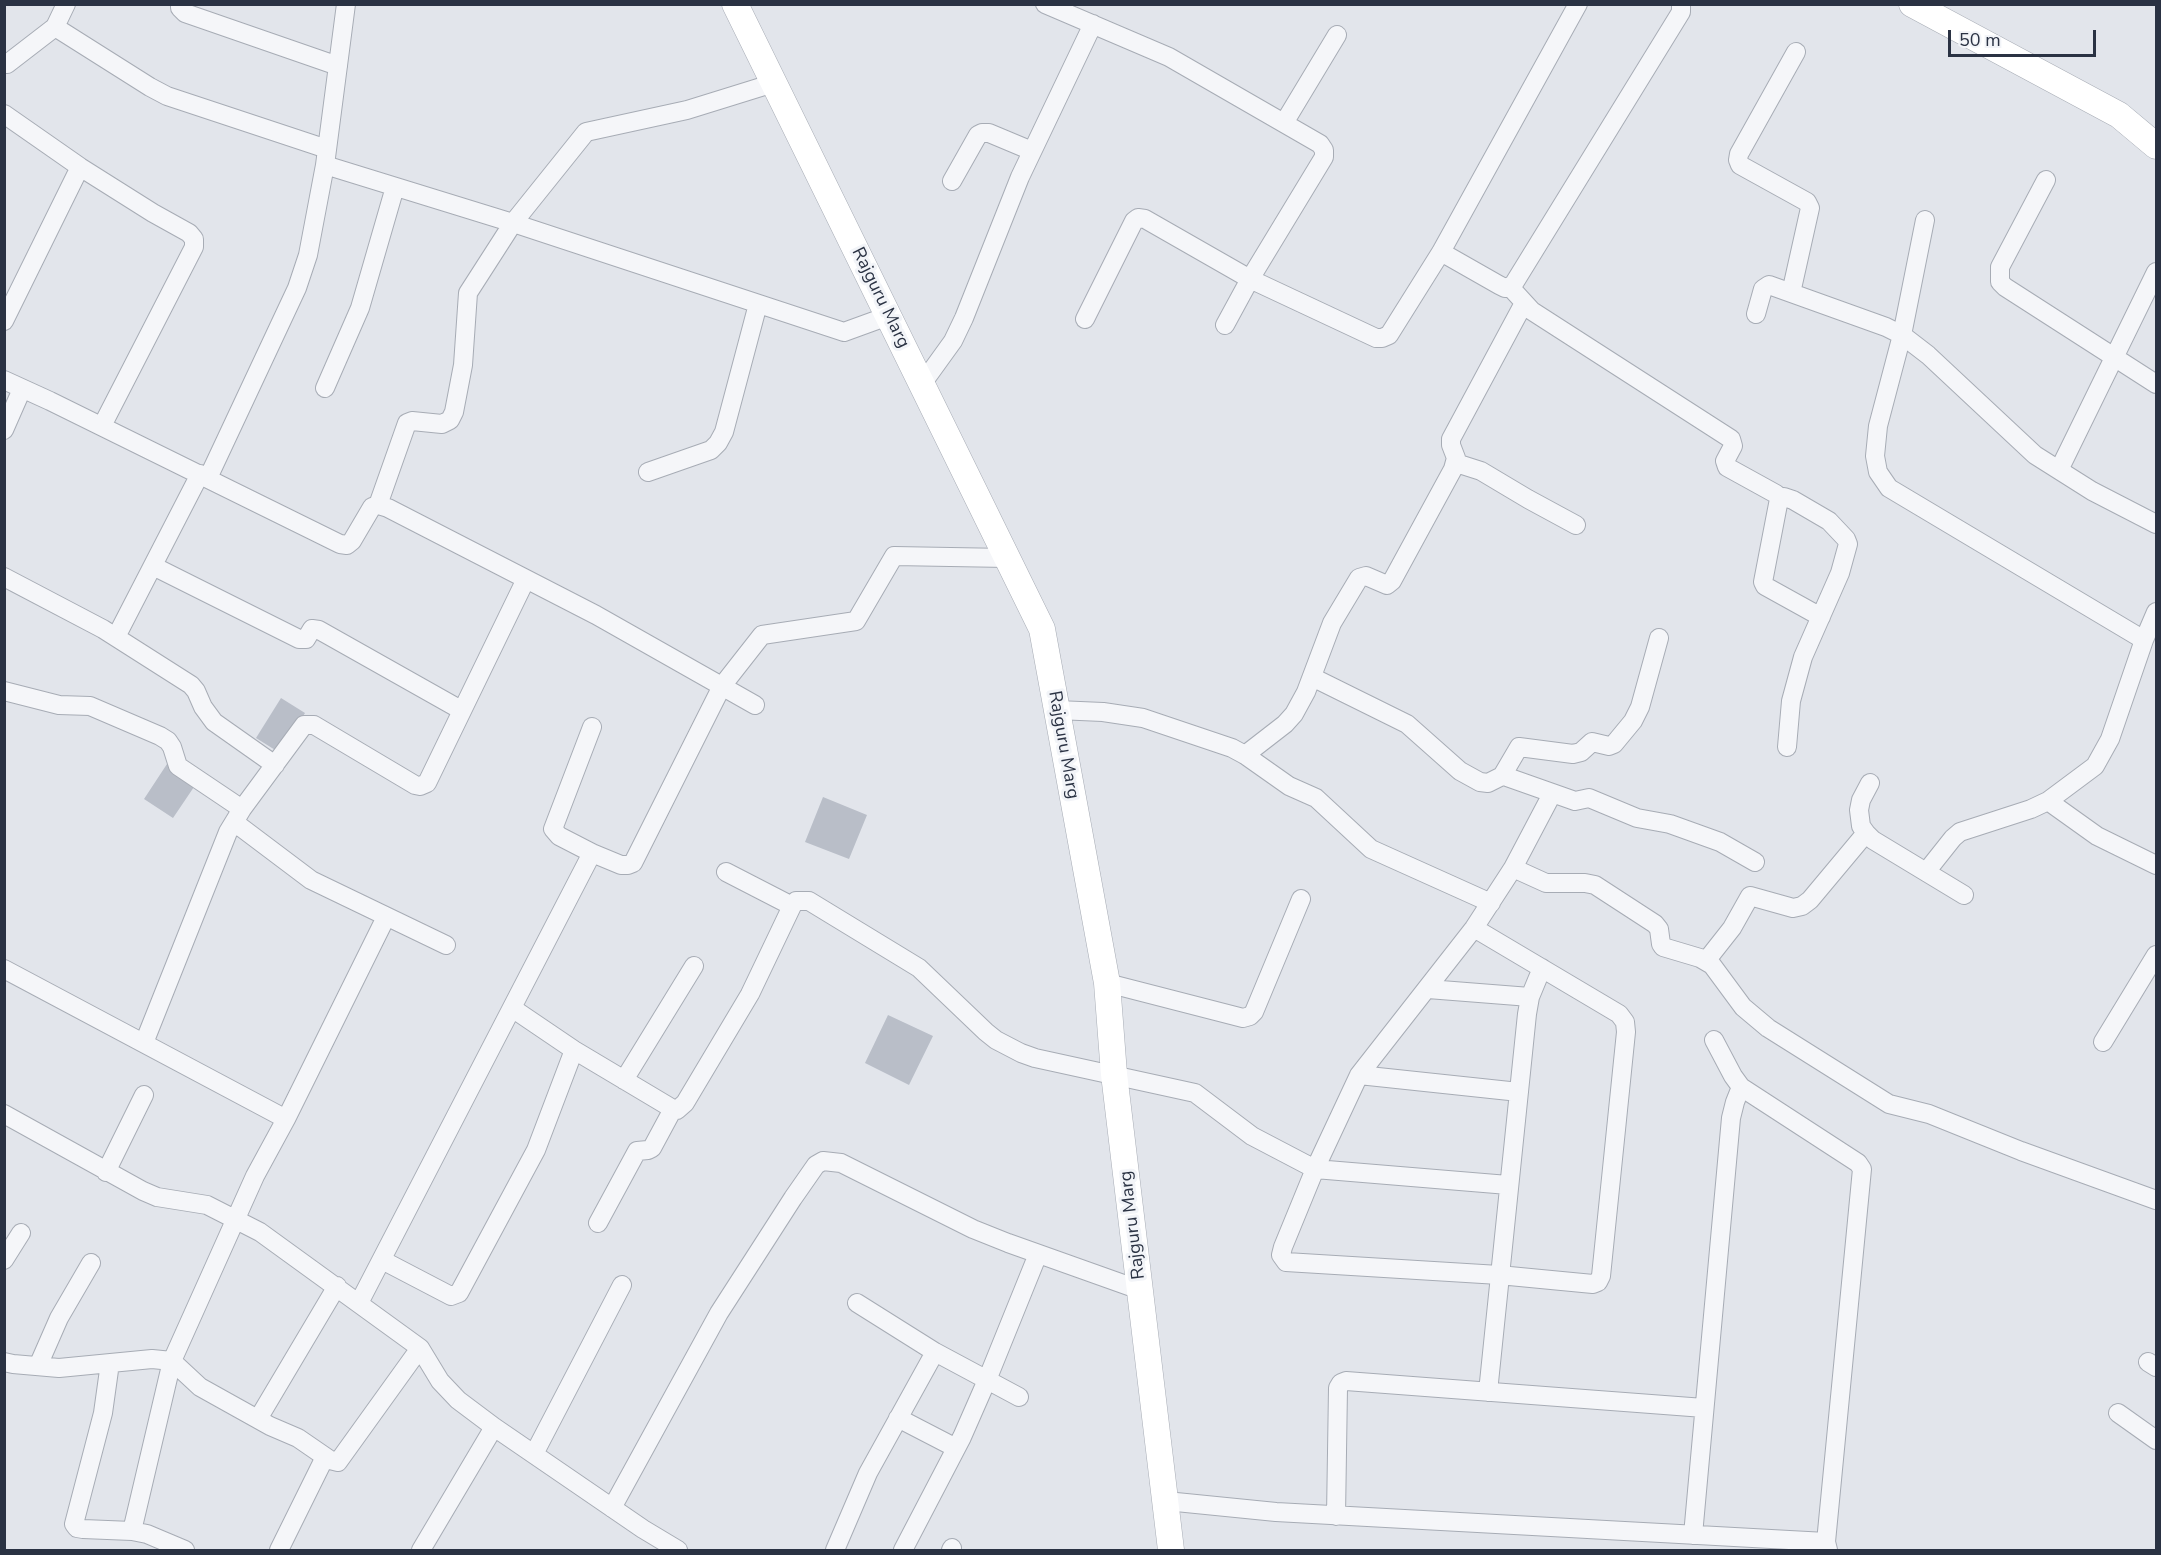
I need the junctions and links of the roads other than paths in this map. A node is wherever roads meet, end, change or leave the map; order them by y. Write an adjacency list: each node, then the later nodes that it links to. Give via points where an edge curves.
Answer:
1 (66, 4): 10 (street)
2 (180, 4): 13 (street, via 185,13)
3 (346, 4): 13 (street)
4 (735, 4): 15 (street, Rajguru Marg)
5 (1045, 4): 9 (street)
6 (1578, 4): 27 (street)
7 (1681, 4): 30 (street, via 1681,12 1623,108)
8 (1912, 4): 18 (street, via 2119,115)
9 (1093, 24): 17 (street, via 1169,57); 19 (street)
10 (55, 27): 14 (street); 20 (street, via 167,96)
11 (1337, 35): 17 (street)
12 (1796, 52): 31 (street, via 1738,160 1740,165 1807,202 1810,208)
13 (338, 66): 20 (street)
14 (5, 67)
15 (774, 83): 26 (street, via 687,110 586,132); 35 (street, Rajguru Marg)
16 (4, 114): 21 (street)
17 (1284, 123): 29 (street, via 1320,144 1324,157)
18 (2157, 146)
19 (1032, 151): 23 (street, via 989,134 978,135); 42 (street, via 964,318)
20 (326, 157): 24 (street); 51 (street, via 308,255 297,288)
21 (80, 167): 37 (street); 46 (street, via 194,239 194,247)
22 (2046, 180): 40 (street, via 2000,267 2000,282)
23 (952, 181)
24 (396, 187): 26 (street); 44 (street, via 360,308)
25 (1925, 220): 39 (street)
26 (513, 223): 33 (street); 53 (street, via 468,293 463,364 454,412 442,424 407,423)
27 (1441, 252): 29 (street, via 1389,335 1382,338); 30 (street, via 1499,285)
28 (2157, 272): 40 (street)
29 (1250, 279): 36 (street, via 1138,218); 38 (street)
30 (1510, 287): 32 (street)
31 (1791, 293): 34 (street, via 1765,286); 39 (street)
32 (1524, 303): 48 (street, via 1451,439); 52 (street, via 1731,439 1727,467)
33 (758, 304): 35 (street, via 844,332); 50 (street, via 718,443 711,450)
34 (1756, 314)
35 (888, 316): 42 (street, Rajguru Marg)
36 (1085, 319)
37 (4, 321)
38 (1225, 325)
39 (1902, 335): 49 (street, via 2023,445); 64 (street, via 1878,426 1875,456 1878,472 1889,488)
40 (2115, 357): 43 (street); 49 (street)
41 (4, 380): 45 (street)
42 (922, 384): 56 (street, Rajguru Marg)
43 (2157, 384)
44 (325, 388)
45 (22, 389): 46 (street); 47 (street)
46 (102, 426): 51 (street)
47 (4, 430)
48 (1455, 463): 55 (street, via 1481,471); 65 (street, via 1390,584 1366,576 1359,578 1332,623)
49 (2059, 470): 54 (street)
50 (648, 472)
51 (204, 476): 53 (street, via 340,544 352,541 372,507); 57 (street)
52 (1779, 499): 61 (street, via 1763,582); 61 (street, via 1794,500 1833,524 1846,539 1848,549)
53 (378, 505): 59 (street)
54 (2157, 524)
55 (1576, 525)
56 (1007, 558): 66 (street, via 894,556 856,621 762,635); 70 (street, Rajguru Marg, via 1042,629)
57 (153, 566): 62 (street); 69 (street, via 299,639 306,639 312,629 319,630)
58 (4, 577): 62 (street)
59 (526, 579): 66 (street); 69 (street)
60 (2157, 612): 64 (street)
61 (1821, 617): 72 (street, via 1803,657 1791,701)
62 (116, 637): 74 (street, via 191,685 214,722)
63 (1659, 638): 75 (street, via 1640,707 1614,744 1592,742 1573,754 1519,747)
64 (2144, 640): 78 (street, via 2104,753 2086,774)
65 (1312, 677): 73 (street, via 1294,714); 75 (street, via 1407,724 1470,778 1488,783)
66 (722, 686): 68 (street); 81 (street, via 633,863 621,865)
67 (4, 691): 79 (street, via 59,705 90,706 160,736 172,747 178,766)
68 (755, 705)
69 (461, 710): 74 (street, via 423,785 415,785 309,723)
70 (1057, 710): 73 (street, via 1143,718); 99 (street, Rajguru Marg)
71 (592, 727): 81 (street, via 553,829)
72 (1787, 747)
73 (1245, 755): 89 (street, via 1289,786 1316,798 1371,849)
74 (274, 765): 79 (street)
75 (1502, 776): 77 (street)
76 (1870, 783): 80 (street, via 1859,810)
77 (1552, 794): 82 (street, via 1578,802 1589,798 1637,818 1670,824 1720,842); 84 (street)
78 (2048, 801): 83 (street, via 2105,840); 86 (street, via 2018,815 1960,832)
79 (238, 816): 91 (street, via 311,880); 105 (street, via 228,832)
80 (1866, 833): 86 (street); 95 (street, via 1802,906 1794,908 1749,896 1732,928)
81 (592, 853): 102 (street)
82 (1755, 862)
83 (2157, 865)
84 (1513, 868): 89 (street); 95 (street, via 1546,884 1595,885 1655,924 1663,947)
85 (726, 872): 90 (street)
86 (1926, 872): 87 (street)
87 (1964, 895)
88 (1301, 899): 99 (street, via 1250,1016 1243,1018)
89 (1491, 903): 92 (street)
90 (792, 906): 107 (street, via 796,901 809,901 906,959 986,1032 1008,1047 1035,1058); 113 (street, via 750,994 685,1103)
91 (386, 917): 93 (street); 115 (street)
92 (1474, 928): 97 (street); 100 (street)
93 (446, 945)
94 (2157, 955): 104 (street)
95 (1706, 961): 119 (street, via 1755,1018 1889,1104 1929,1114)
96 (694, 966): 109 (street)
97 (1542, 968): 101 (street); 127 (street, via 1619,1014 1625,1022 1601,1276 1593,1284)
98 (4, 969): 105 (street)
99 (1107, 983): 107 (street, Rajguru Marg)
100 (1428, 989): 101 (street); 108 (street)
101 (1530, 997): 111 (street)
102 (512, 1008): 106 (street); 125 (street)
103 (1714, 1040): 110 (street)
104 (2103, 1042)
105 (144, 1043): 115 (street)
106 (574, 1050): 109 (street); 125 (street, via 536,1150 459,1293 451,1296)
107 (1114, 1074): 116 (street, via 1195,1093 1252,1136); 130 (street, Rajguru Marg)
108 (1359, 1075): 111 (street); 116 (street)
109 (624, 1080): 113 (street)
110 (1741, 1087): 142 (street, via 1731,1118); 157 (street, via 1862,1169)
111 (1519, 1092): 118 (street)
112 (144, 1095): 117 (street)
113 (673, 1109): 121 (street, via 652,1148 637,1151)
114 (4, 1114): 117 (street)
115 (286, 1119): 120 (street, via 261,1163)
116 (1315, 1169): 118 (street); 127 (street, via 1282,1247 1281,1255 1286,1262)
117 (106, 1172): 120 (street, via 157,1197 207,1204)
118 (1508, 1185): 127 (street)
119 (2157, 1200)
120 (237, 1219): 129 (street); 135 (street)
121 (598, 1223)
122 (21, 1233): 124 (street)
123 (1038, 1254): 130 (street); 139 (street); 152 (street, via 973,1229 841,1163 823,1161 816,1165 704,1337)
124 (4, 1260)
125 (381, 1260): 131 (street)
126 (90, 1263): 138 (street)
127 (1499, 1275): 140 (street)
128 (622, 1285): 149 (street)
129 (337, 1286): 131 (street); 144 (street)
130 (1140, 1290): 151 (street, Rajguru Marg)
131 (359, 1303): 133 (street)
132 (856, 1304): 134 (street)
133 (420, 1348): 146 (street, via 448,1391); 150 (street, via 341,1460 334,1462)
134 (935, 1352): 139 (street); 145 (street)
135 (172, 1361): 137 (street); 144 (street, via 200,1387); 154 (street)
136 (4, 1362): 138 (street)
137 (110, 1363): 138 (street); 154 (street, via 103,1413 74,1524 83,1529)
138 (38, 1366)
139 (987, 1380): 141 (street); 148 (street)
140 (1488, 1392): 142 (street); 153 (street, via 1341,1383)
141 (1019, 1397)
142 (1704, 1408): 155 (street)
143 (2118, 1413): 147 (street)
144 (258, 1419): 150 (street, via 298,1438)
145 (898, 1419): 148 (street); 162 (street, via 868,1473)
146 (494, 1427): 149 (street); 160 (street)
147 (2157, 1440)
148 (956, 1448): 163 (street)
149 (534, 1454): 152 (street)
150 (325, 1457): 159 (street)
151 (1166, 1501): 153 (street); 164 (street, Rajguru Marg)
152 (612, 1508): 161 (street)
153 (1336, 1516): 155 (street)
154 (132, 1531): 158 (street)
155 (1693, 1534): 156 (street)
156 (1798, 1540): 157 (street); 165 (street)
157 (1827, 1546)
158 (185, 1551)
159 (279, 1551)
160 (421, 1551)
161 (678, 1551)
162 (835, 1551)
163 (903, 1551)
164 (1171, 1551)
165 (1776, 1551)

